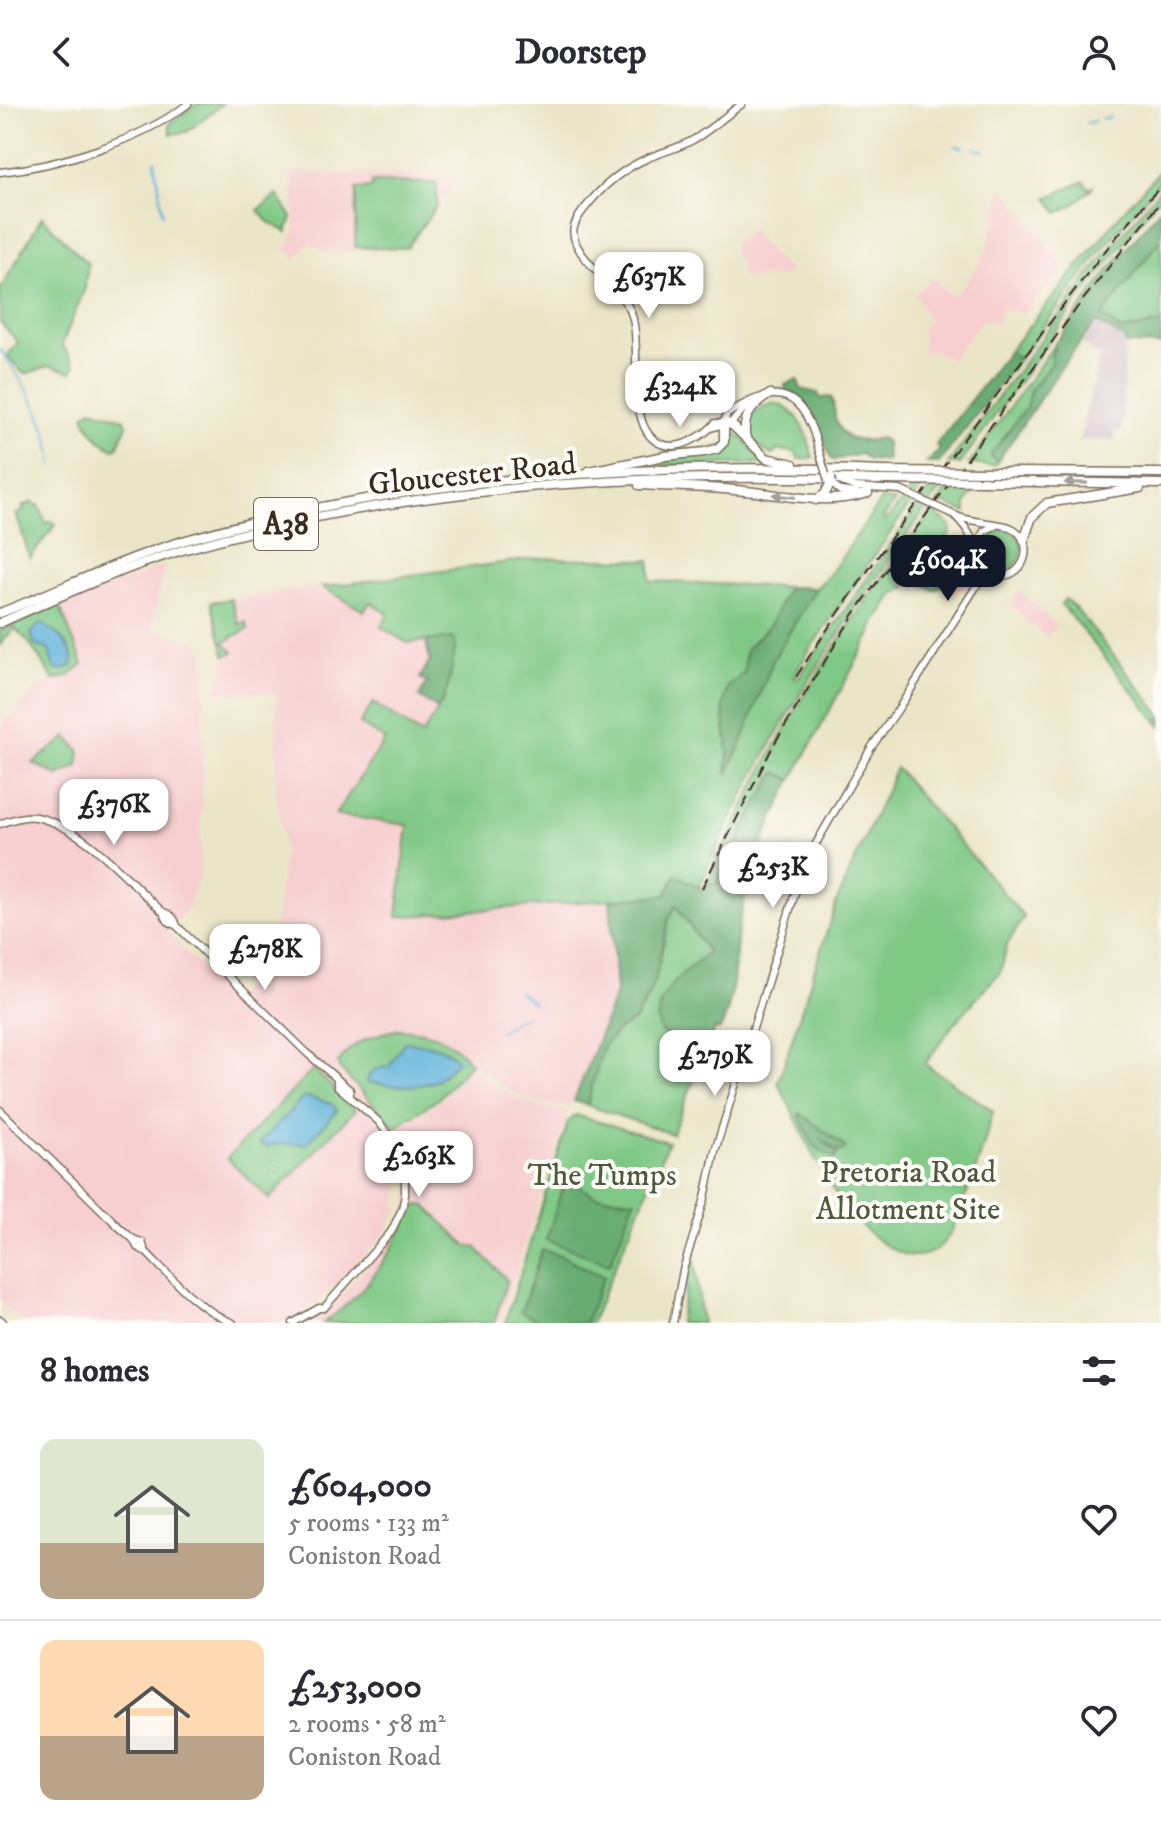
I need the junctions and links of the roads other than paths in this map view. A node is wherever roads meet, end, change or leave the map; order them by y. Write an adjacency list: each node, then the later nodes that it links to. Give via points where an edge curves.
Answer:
1 (188, 104): 3 (street, via 125,140)
2 (742, 104): 5 (street, via 698,137 610,181 574,227 576,245 626,301 636,327 644,430 651,439 678,446)
3 (0, 172)
4 (770, 394): 5 (street, via 726,415); 6 (main road, via 748,413); 10 (street, bridge, via 799,405)
5 (724, 423): 6 (main road); 9 (main road, via 724,442 712,450)
6 (746, 439): 7 (main road, via 766,458)
7 (814, 468): 8 (main road, Gloucester Road / A38, bridge); 9 (main road, Gloucester Road / A38)
8 (1161, 473)
9 (553, 477): 21 (main road, Gloucester Road / A38, via 368,499 268,519 169,546)
10 (831, 480): 13 (street); 14 (street, via 845,492); 15 (main road, via 825,494)
11 (586, 484): 12 (main road, Gloucester Road / A38, one-way to 11, bridge, via 786,477); 15 (main road, one-way to 11); 22 (main road, Gloucester Road / A38, via 404,502 264,529 132,568)
12 (1161, 484): 18 (main road, via 1047,503 1032,517)
13 (880, 489): 14 (street); 16 (street, bridge, via 900,490)
14 (868, 493): 15 (main road)
15 (815, 500)
16 (953, 515): 17 (street); 19 (street)
17 (995, 526): 18 (street, via 1011,527); 19 (street, via 984,531)
18 (1024, 540): 20 (street, via 1026,556 1016,571 1002,576)
19 (976, 549): 20 (street)
20 (986, 571): 27 (street, via 865,757 805,865 715,1151)
21 (0, 613)
22 (0, 623)
23 (0, 824): 26 (street, via 40,817 83,838 395,1143 405,1173 405,1195 391,1232 330,1303)
24 (0, 1110): 25 (street, via 145,1245 145,1251 210,1310)
25 (233, 1323)
26 (293, 1323)
27 (673, 1323)

